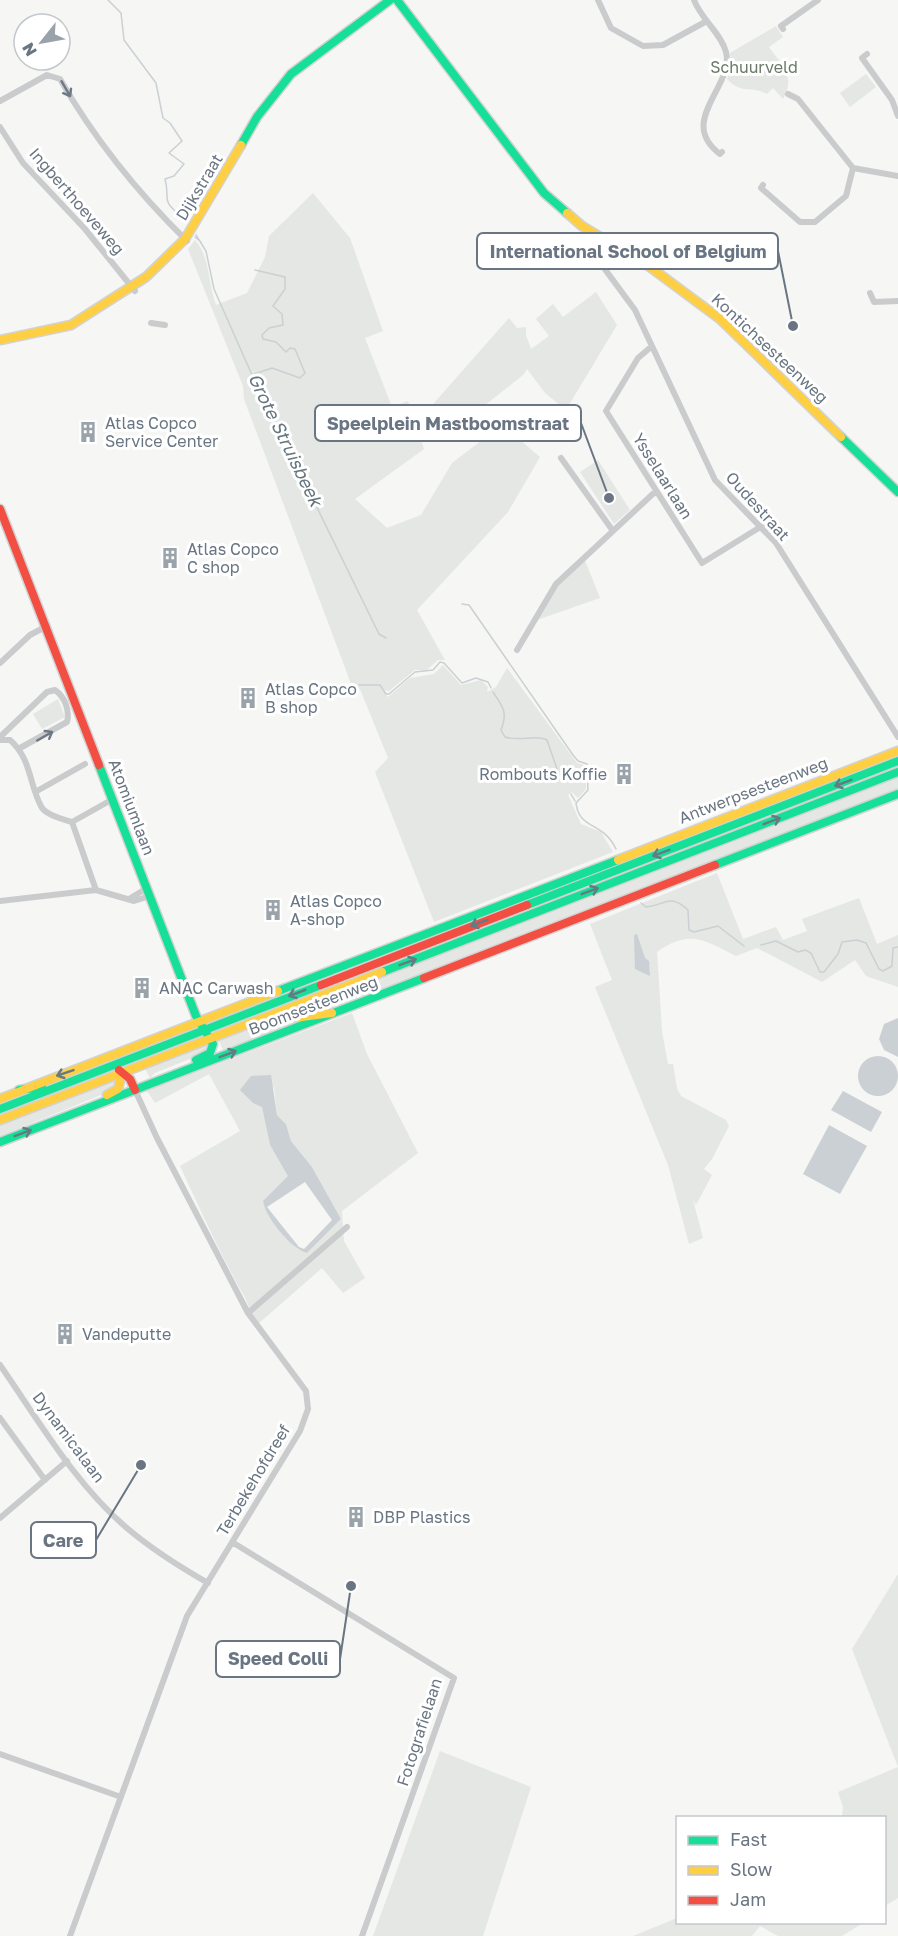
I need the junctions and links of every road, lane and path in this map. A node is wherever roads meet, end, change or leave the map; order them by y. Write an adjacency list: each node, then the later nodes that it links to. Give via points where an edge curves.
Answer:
1 (390, 0): 18 (main road, Dijkstraat, via 291,74 257,117)
2 (397, 0): 17 (main road, Kontichsesteenweg, via 524,169 566,214)
3 (598, 0): 6 (street, via 611,28 643,46 663,45)
4 (694, 0): 6 (street)
5 (818, 0): 7 (street, via 781,26)
6 (705, 22): 13 (street, via 726,52 726,70 705,114 707,137 714,149)
7 (783, 29)
8 (867, 54): 11 (street, via 862,58 892,100)
9 (788, 94): 14 (street, via 798,99)
10 (0, 101): 18 (street, one-way to 18, via 46,75 60,79 85,122 130,181)
11 (898, 116)
12 (0, 127): 21 (street, Ingberthoeveweg, via 23,163 85,229)
13 (722, 153)
14 (853, 168): 15 (street); 16 (street, via 846,196 808,224 795,219)
15 (898, 176)
16 (763, 186)
17 (592, 232): 19 (main road, Kontichsesteenweg); 20 (street, via 588,243)
18 (186, 240): 21 (main road, Dijkstraat)
19 (604, 240): 20 (street); 30 (main road, Kontichsesteenweg, via 650,267 720,319)
20 (594, 256): 27 (street, Oudestraat, via 634,310)
21 (134, 290): 26 (main road, Dijkstraat, via 72,325)
22 (870, 293): 23 (street, via 874,302)
23 (898, 301)
24 (151, 323): 25 (street)
25 (165, 325)
26 (0, 340)
27 (651, 347): 29 (street, Ysselaarlaan, via 638,358 606,411); 32 (street, Oudestraat, via 715,480)
28 (561, 458): 33 (street)
29 (656, 491): 32 (street, Ysselaarlaan, via 702,563); 33 (street)
30 (898, 492)
31 (0, 509): 34 (main road, Atomiumlaan)
32 (762, 526): 37 (street, Oudestraat)
33 (613, 531): 35 (street, via 556,584)
34 (47, 626): 36 (street, via 30,635); 46 (main road, Atomiumlaan)
35 (517, 650)
36 (0, 663)
37 (898, 736)
38 (0, 738): 39 (street); 39 (street, one-way to 38, via 67,722 62,694 55,690 47,692)
39 (20, 748): 44 (street)
40 (898, 751): 48 (main road, Antwerpsesteenweg)
41 (898, 761): 54 (main road, one-way to 54)
42 (85, 764): 44 (street)
43 (898, 772): 53 (main road, one-way to 43)
44 (37, 790): 47 (street, via 42,808)
45 (898, 794): 52 (main road, Boomsesteenweg)
46 (113, 799): 47 (street); 50 (main road, Atomiumlaan)
47 (72, 822): 49 (street)
48 (620, 858): 54 (main road, Boomsesteenweg)
49 (96, 890): 50 (street, via 134,901); 51 (street)
50 (149, 892): 54 (main road, Atomiumlaan)
51 (0, 901)
52 (333, 1013): 53 (main road); 58 (main road, Boomsesteenweg, one-way to 52)
53 (256, 1021): 55 (main road)
54 (202, 1026): 55 (main road, Atomiumlaan); 56 (main road); 60 (main road, Boomsesteenweg, one-way to 60)
55 (211, 1038): 57 (main road); 58 (main road, via 213,1047 206,1056 168,1071)
56 (112, 1065): 57 (main road, Terbekehofdreef); 59 (main road)
57 (122, 1072): 61 (main road, Terbekehofdreef); 63 (main road, via 118,1089 96,1099); 65 (main road)
58 (154, 1083): 61 (main road, Boomsesteenweg)
59 (57, 1087): 60 (main road); 64 (main road)
60 (19, 1090): 62 (main road, Boomsesteenweg)
61 (135, 1090): 63 (main road, Boomsesteenweg); 68 (street, Terbekehofdreef)
62 (0, 1099)
63 (89, 1108): 66 (main road, Boomsesteenweg, one-way to 63)
64 (0, 1109)
65 (0, 1120)
66 (0, 1142)
67 (347, 1227): 68 (street)
68 (248, 1313): 74 (street, Terbekehofdreef, via 306,1391 308,1409 300,1431)
69 (0, 1365): 71 (street, Dynamicalaan)
70 (0, 1418): 72 (street)
71 (67, 1461): 72 (street); 75 (street, Dynamicalaan, via 128,1529)
72 (45, 1480): 73 (street)
73 (0, 1518)
74 (232, 1542): 75 (street, Terbekehofdreef); 79 (street, Fotografielaan, via 454,1678)
75 (208, 1583): 77 (street, Terbekehofdreef, via 183,1624)
76 (0, 1754): 77 (street)
77 (121, 1797): 78 (street, Terbekehofdreef)
78 (70, 1936)
79 (362, 1936)

